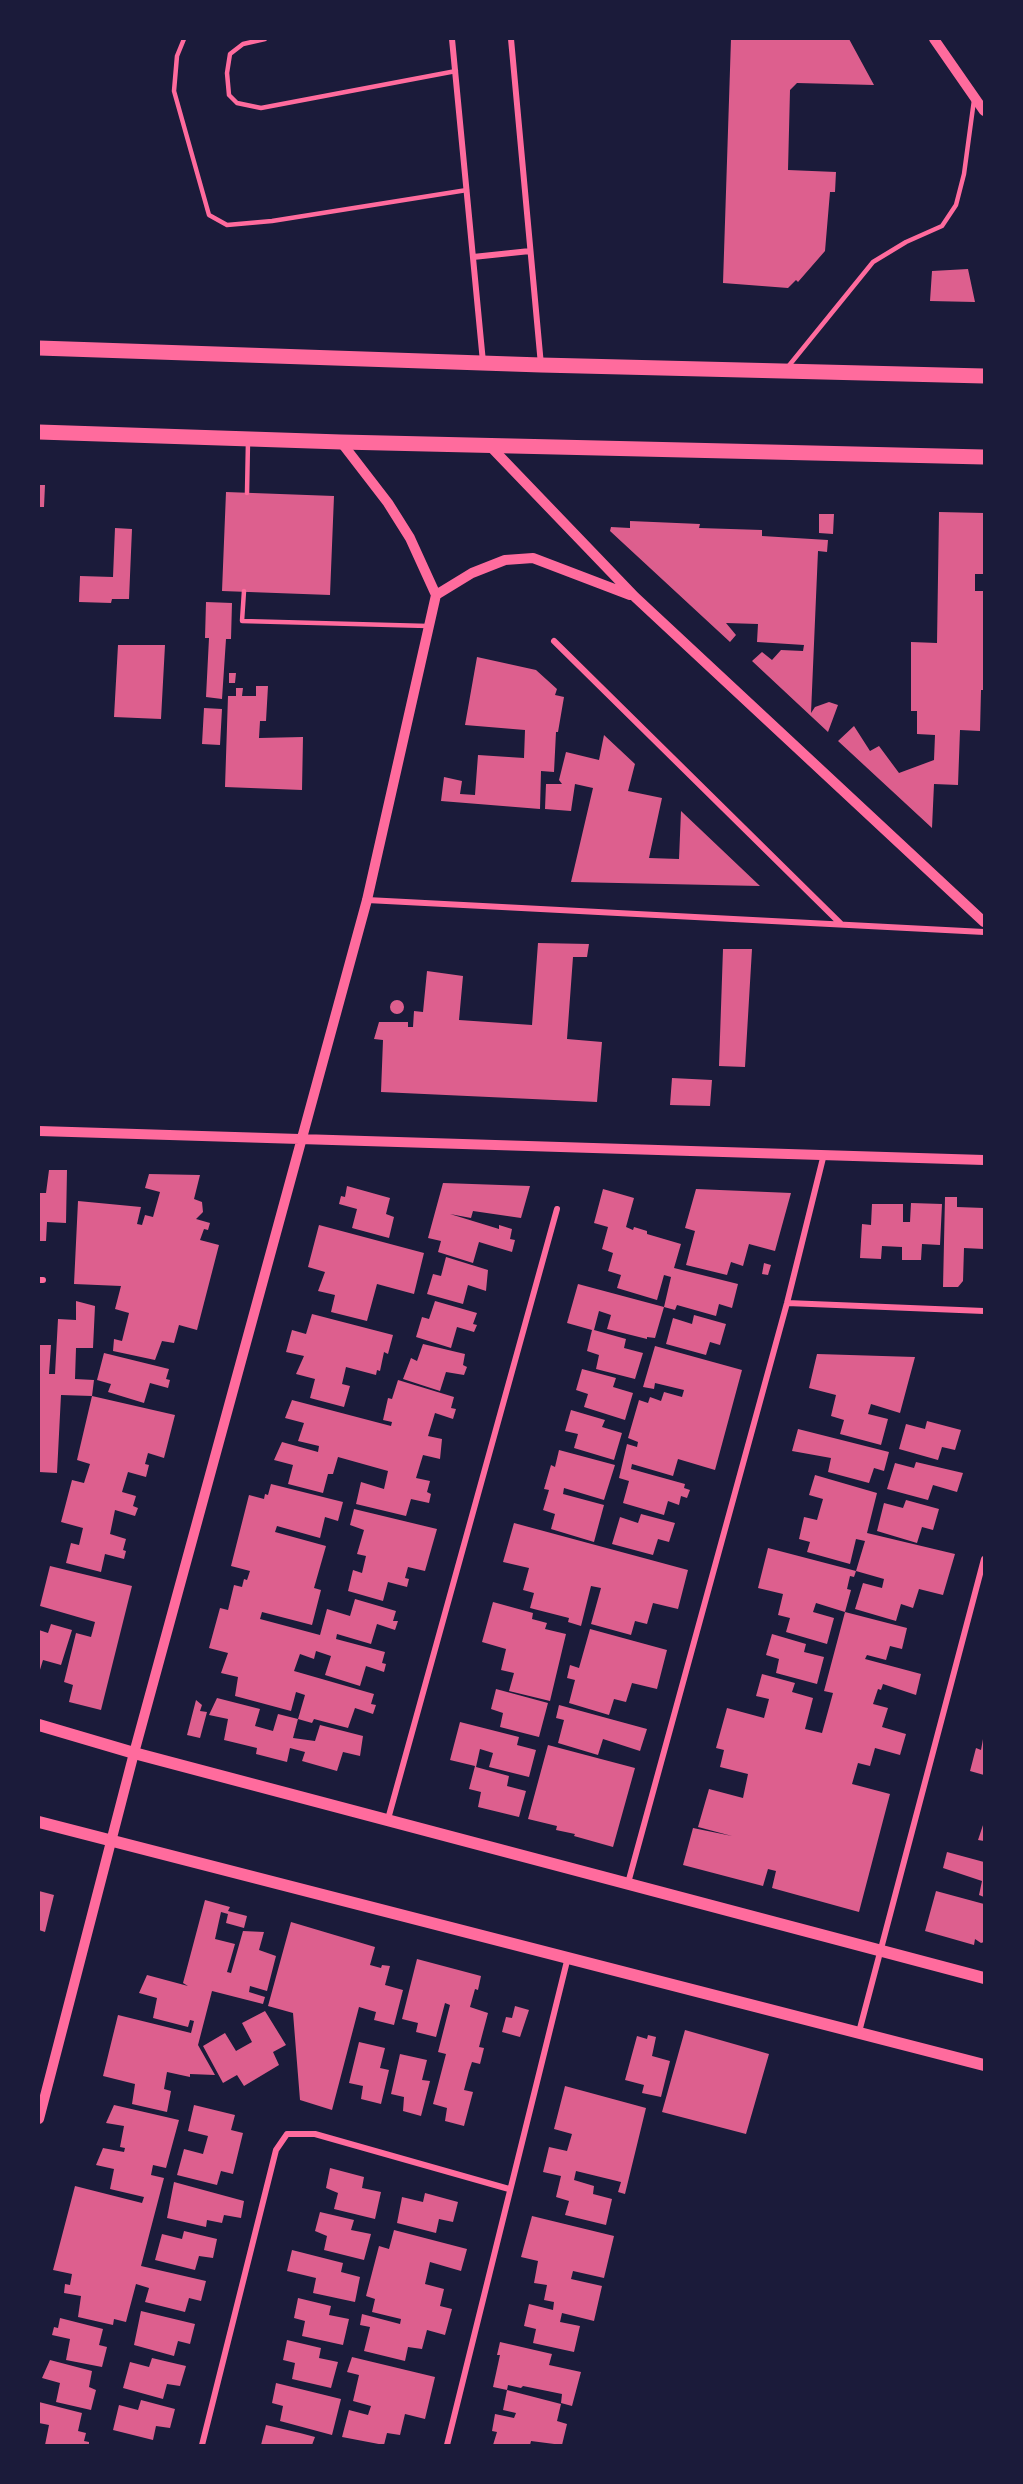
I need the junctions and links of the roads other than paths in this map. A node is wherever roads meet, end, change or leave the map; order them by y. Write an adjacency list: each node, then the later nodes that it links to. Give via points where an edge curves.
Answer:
1 (184, 39): 9 (lane, via 177,56 174,91 209,215 227,225)
2 (265, 39): 6 (lane, via 243,44 230,54 229,95 237,103 261,108)
3 (452, 39): 6 (street)
4 (511, 39): 10 (street)
5 (934, 39): 7 (street)
6 (456, 71): 9 (street)
7 (974, 97): 8 (street); 15 (lane, via 964,174 956,205 942,226 873,262)
8 (984, 111)
9 (467, 190): 11 (street)
10 (531, 251): 11 (street); 14 (street)
11 (473, 257): 13 (street)
12 (39, 348): 13 (main road)
13 (483, 363): 14 (main road)
14 (541, 365): 15 (main road)
15 (785, 371): 16 (main road)
16 (984, 376)
17 (39, 432): 18 (main road)
18 (248, 439): 19 (main road); 22 (lane)
19 (341, 442): 20 (main road); 24 (street, via 410,538)
20 (489, 445): 21 (main road); 25 (street)
21 (984, 458)
22 (247, 493)
23 (244, 591): 26 (lane, via 242,621)
24 (436, 595): 25 (street, via 472,573 505,560 533,558); 26 (street)
25 (635, 597): 29 (street)
26 (429, 626): 28 (street)
27 (554, 641): 30 (street)
28 (368, 900): 30 (street); 33 (street)
29 (984, 922)
30 (842, 925): 31 (street)
31 (984, 932)
32 (39, 1131): 33 (street)
33 (303, 1140): 34 (street); 41 (street)
34 (825, 1154): 35 (street); 37 (street)
35 (984, 1160)
36 (557, 1209): 42 (street)
37 (787, 1303): 38 (street); 45 (street)
38 (984, 1311)
39 (984, 1559): 46 (street)
40 (39, 1725): 41 (main road)
41 (134, 1753): 42 (main road); 44 (street)
42 (388, 1819): 45 (main road)
43 (39, 1822): 44 (main road)
44 (111, 1842): 47 (main road); 51 (street)
45 (628, 1883): 46 (main road)
46 (881, 1949): 48 (main road); 49 (street)
47 (568, 1956): 49 (main road); 52 (street)
48 (984, 1978)
49 (859, 2032): 50 (main road)
50 (984, 2065)
51 (39, 2119)
52 (509, 2189): 53 (street, via 315,2134 288,2134 276,2150); 54 (street)
53 (202, 2445)
54 (447, 2445)

